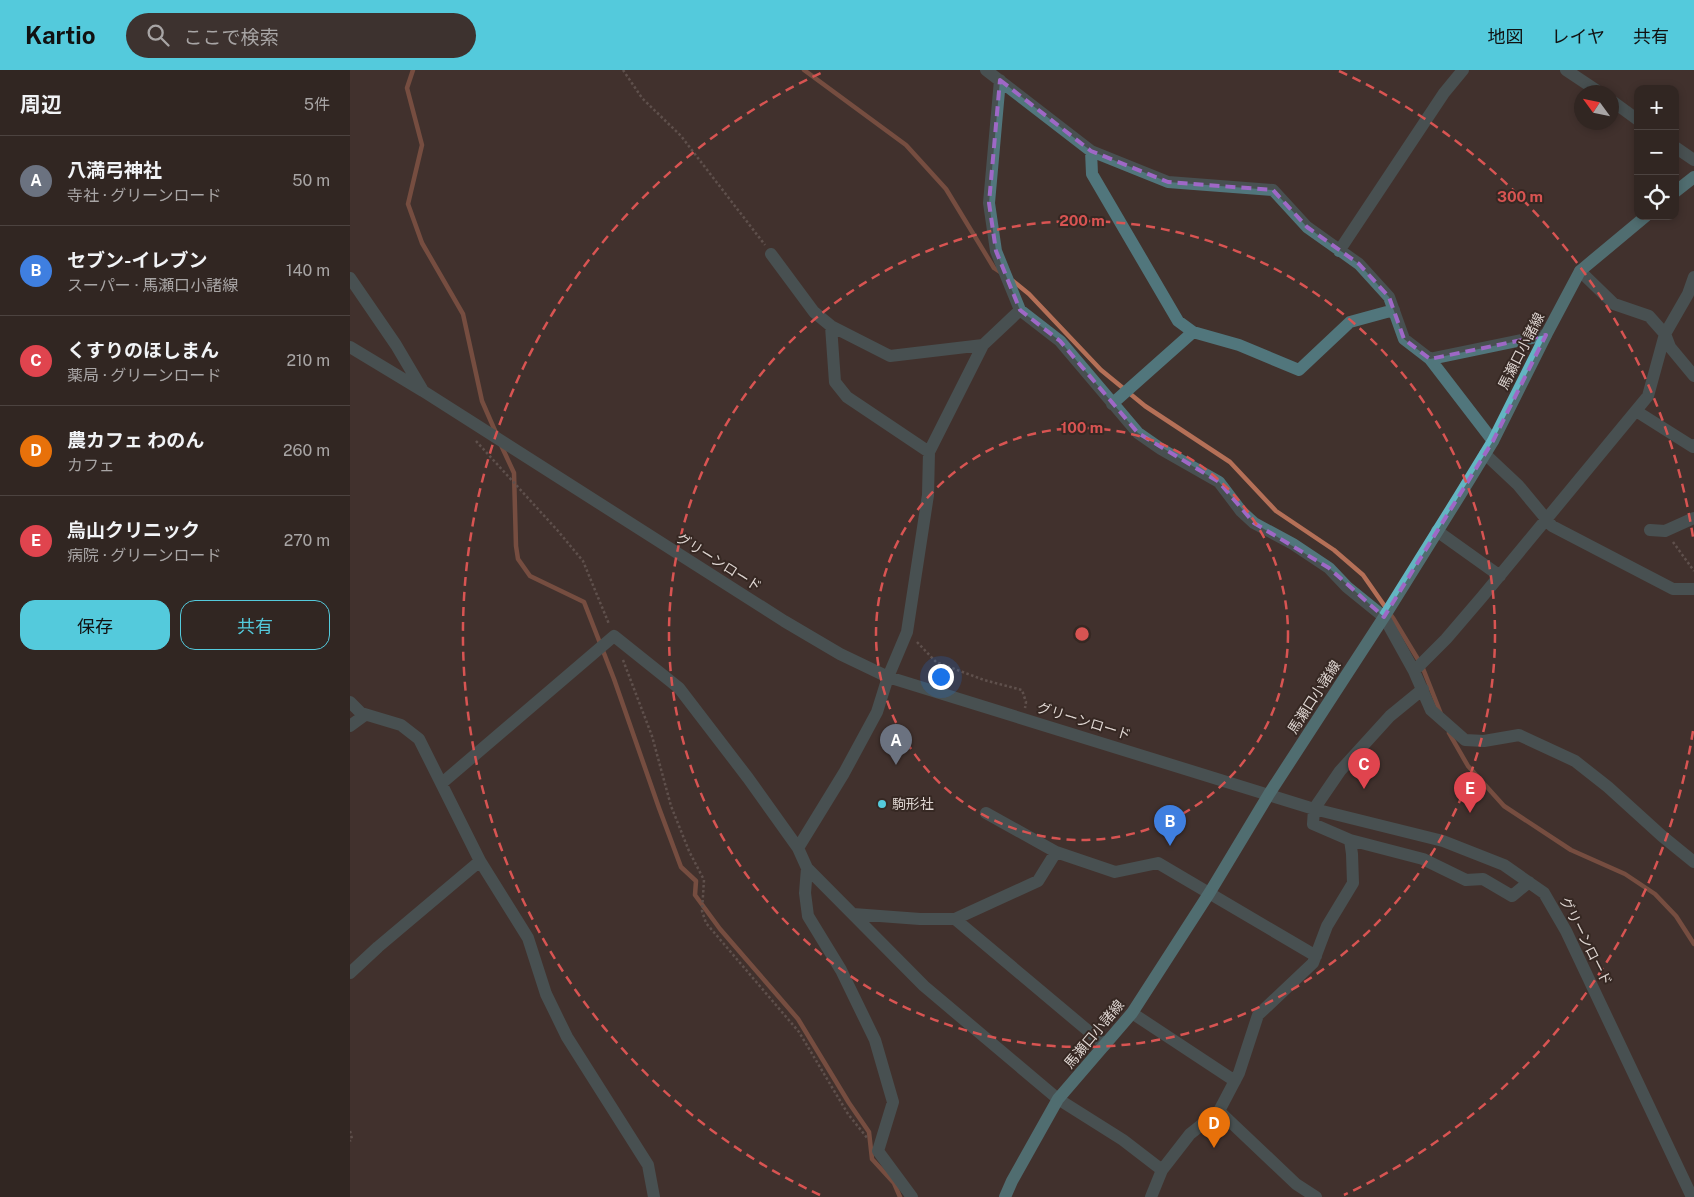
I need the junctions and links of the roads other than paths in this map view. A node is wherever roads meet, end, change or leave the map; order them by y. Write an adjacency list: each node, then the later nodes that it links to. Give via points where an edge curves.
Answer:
1 (986, 70): 4 (street)
2 (1463, 70): 14 (street)
3 (1566, 70): 5 (street)
4 (1000, 80): 9 (street); 19 (street, via 989,204 996,251)
5 (1588, 85)
6 (1619, 107): 7 (street)
7 (1634, 117)
8 (1679, 150): 10 (street)
9 (1091, 151): 14 (street, via 1168,182 1273,190 1307,227); 22 (street, via 1092,174 1178,321)
10 (1694, 160)
11 (1694, 176): 12 (main road)
12 (1679, 189)
13 (1641, 220): 16 (main road, 馬瀬口小諸線)
14 (1339, 251): 20 (street, via 1359,264 1389,297)
15 (771, 254): 21 (street, via 814,312)
16 (1580, 271): 23 (street, via 1614,304 1649,316); 24 (main road, 馬瀬口小諸線)
17 (1694, 277): 23 (street)
18 (350, 278): 29 (street)
19 (1020, 310): 25 (street); 30 (street, via 1060,341)
20 (1394, 310): 22 (street, via 1350,322 1299,370 1239,345); 27 (street, via 1404,339)
21 (831, 326): 25 (street, via 890,356); 34 (street, via 834,382 847,397)
22 (1193, 332): 30 (street)
23 (1665, 334): 28 (street, via 1670,348); 31 (street, via 1648,396)
24 (1546, 335): 27 (street); 32 (main road, 馬瀬口小諸線)
25 (983, 345): 34 (street)
26 (350, 347): 29 (street, グリーンロード)
27 (1430, 359): 32 (street)
28 (1694, 376)
29 (423, 391): 44 (street, グリーンロード, via 784,621 840,654)
30 (1112, 404): 42 (street, via 1138,433 1219,482 1254,523 1329,568)
31 (1636, 411): 33 (street); 37 (street)
32 (1493, 441): 35 (main road, 馬瀬口小諸線)
33 (1694, 446)
34 (929, 452): 44 (street, via 928,495 907,632)
35 (1485, 454): 37 (street, via 1518,485); 39 (main road, 馬瀬口小諸線)
36 (1694, 518): 38 (street, via 1665,530)
37 (1546, 520): 40 (street); 41 (street, via 1673,589)
38 (1650, 530)
39 (1438, 532): 40 (street); 42 (main road, 馬瀬口小諸線)
40 (1500, 576): 43 (street)
41 (1694, 589)
42 (1384, 617): 43 (street); 50 (main road, 馬瀬口小諸線)
43 (1414, 671): 45 (street)
44 (888, 677): 50 (street, グリーンロード); 54 (street, via 877,712)
45 (1423, 689): 51 (street, via 1390,716 1340,771); 57 (street, via 1431,710 1465,740 1484,741 1519,735 1575,761)
46 (350, 702): 47 (street)
47 (365, 715): 48 (street); 49 (street, via 401,725 419,738)
48 (350, 726)
49 (442, 783): 54 (street, via 614,636 678,688); 56 (street)
50 (1269, 794): 51 (street, グリーンロード); 60 (main road, 馬瀬口小諸線)
51 (1314, 809): 53 (street, via 1313,824); 59 (street, グリーンロード, via 1443,841 1504,865)
52 (986, 813): 55 (street)
53 (1350, 840): 59 (street, via 1423,858 1466,880 1483,879 1512,896); 63 (street, via 1352,883 1327,926)
54 (798, 848): 58 (street)
55 (1056, 852): 60 (street, via 1115,872 1158,863); 62 (street, via 1038,880)
56 (480, 861): 64 (street); 71 (street, via 528,938 546,994 567,1037 648,1165)
57 (1694, 862)
58 (807, 868): 61 (street); 72 (street, via 805,893 808,916 841,970 875,1040 893,1102 878,1151)
59 (1529, 882): 76 (street, グリーンロード, via 1544,893 1566,931)
60 (1210, 892): 63 (street); 65 (main road, 馬瀬口小諸線)
61 (853, 914): 62 (street); 68 (street, via 924,986)
62 (955, 919): 66 (street)
63 (1316, 956): 67 (street, via 1313,963 1258,1015)
64 (350, 973)
65 (1132, 1013): 66 (main road, 馬瀬口小諸線); 67 (street)
66 (1105, 1045): 68 (main road, 馬瀬口小諸線)
67 (1234, 1081): 69 (street)
68 (1058, 1099): 70 (street, via 1123,1140); 73 (main road, 馬瀬口小諸線)
69 (1219, 1111): 70 (street, via 1190,1134); 75 (street, via 1296,1184)
70 (1162, 1170): 74 (street)
71 (654, 1197)
72 (912, 1197)
73 (1005, 1197)
74 (1151, 1197)
75 (1316, 1197)
76 (1692, 1197)

